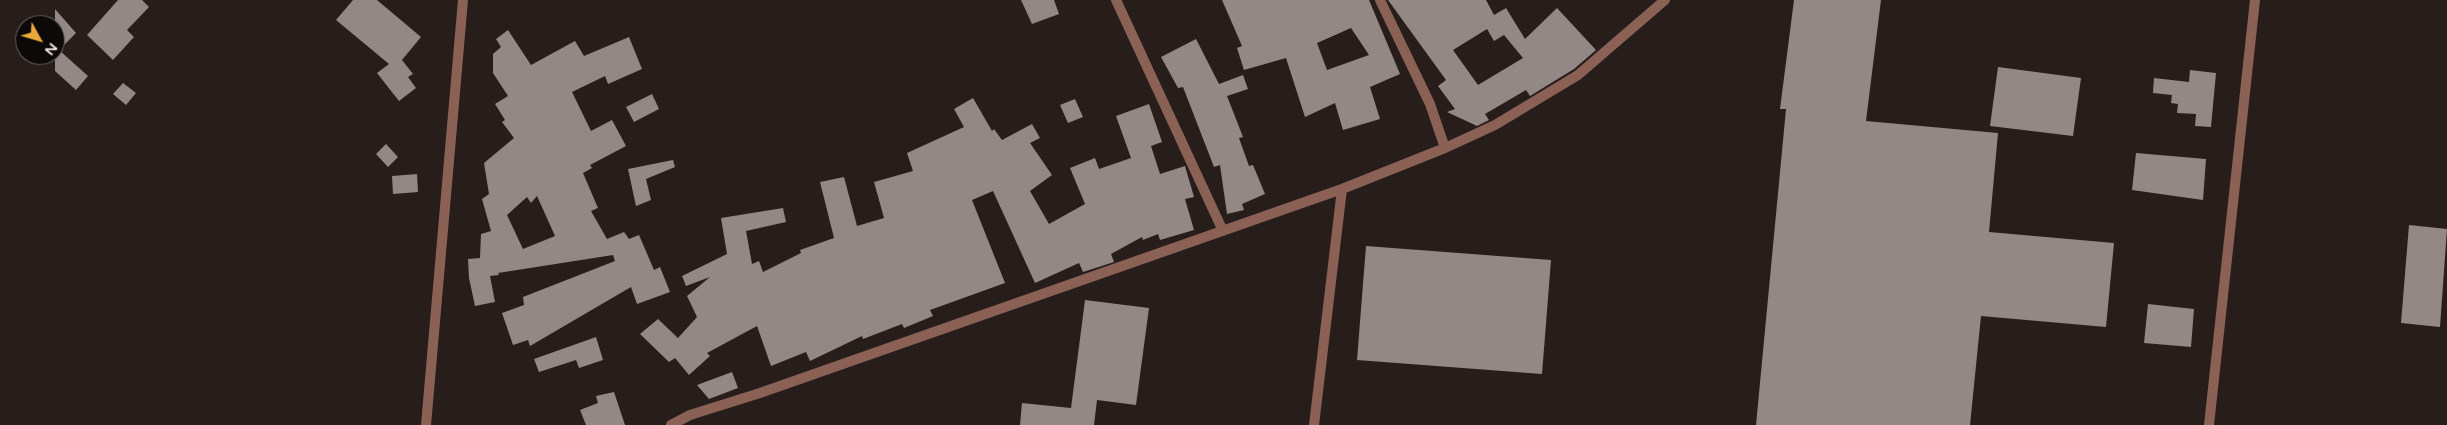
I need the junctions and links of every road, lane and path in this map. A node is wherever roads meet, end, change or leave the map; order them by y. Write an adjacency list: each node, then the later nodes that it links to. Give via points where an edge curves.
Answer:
1 (463, 0): 9 (street)
2 (1116, 0): 8 (street)
3 (1380, 0): 6 (street, via 1430,104)
4 (1665, 0): 6 (street, via 1578,74 1495,125)
5 (2255, 0): 12 (street)
6 (1445, 148): 7 (street)
7 (1342, 189): 8 (street); 11 (street)
8 (1223, 230): 10 (street, via 690,415)
9 (426, 425)
10 (671, 425)
11 (1314, 425)
12 (2209, 425)

